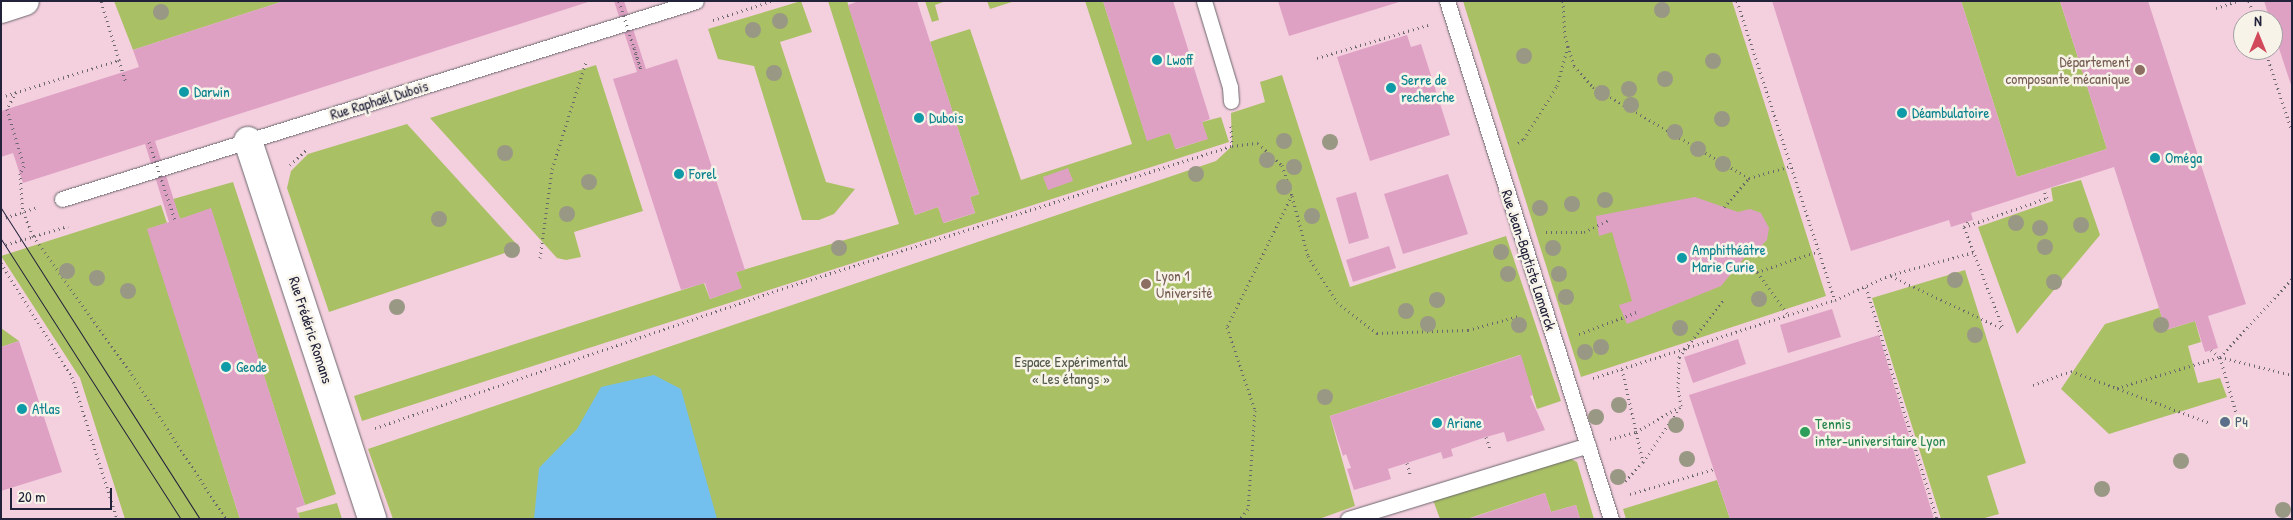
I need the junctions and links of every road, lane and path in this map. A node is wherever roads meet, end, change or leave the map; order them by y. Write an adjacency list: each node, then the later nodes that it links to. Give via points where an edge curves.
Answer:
1 (25, 1): 9 (street)
2 (101, 1): 14 (path)
3 (696, 1): 23 (lane, Rue Raphaël Dubois)
4 (1204, 1): 21 (lane, via 1230,87)
5 (1447, 1): 11 (lane, Rue Jean-Baptiste Lamarck)
6 (1563, 1): 12 (path)
7 (1737, 1): 27 (path)
8 (2238, 1): 10 (path)
9 (1, 8)
10 (2216, 8)
11 (1452, 17): 13 (path); 26 (lane, Rue Jean-Baptiste Lamarck)
12 (1568, 45): 26 (path, via 1557,86 1524,139); 29 (path, via 1574,66 1593,88)
13 (1317, 58)
14 (119, 60): 18 (path); 19 (path)
15 (2268, 60): 22 (path)
16 (577, 65): 44 (path, via 586,62 552,168)
17 (641, 70): 17 (path, bridge, via 619,1)
18 (126, 84)
19 (16, 92): 20 (path); 35 (path, via 7,109 24,166 20,173)
20 (1, 97)
21 (1231, 101)
22 (2292, 131)
23 (248, 141): 32 (lane, Rue Raphaël Dubois); 76 (street, Rue Frédéric Romans)
24 (150, 142): 37 (path, bridge)
25 (315, 147): 28 (path, via 306,150)
26 (1496, 155): 41 (lane, Rue Jean-Baptiste Lamarck)
27 (1791, 166): 29 (path); 42 (path)
28 (286, 168)
29 (1749, 178): 33 (path)
30 (2044, 190): 40 (path, via 2047,198)
31 (1292, 195): 53 (path, via 1308,256 1337,302 1377,333 1468,330); 68 (path, via 1282,165 1258,143 1232,146 787,287); 77 (path, via 1227,327 1255,410 1248,509)
32 (62, 199)
33 (1724, 207)
34 (33, 209): 35 (path)
35 (23, 212): 36 (path); 75 (path, via 33,236 129,370)
36 (1, 219)
37 (175, 220)
38 (1609, 220): 41 (path, via 1584,232)
39 (1968, 222): 40 (path)
40 (1964, 227): 43 (path)
41 (1521, 232): 53 (lane, Rue Jean-Baptiste Lamarck)
42 (1819, 251): 47 (path); 52 (path)
43 (1974, 252): 48 (path); 48 (path, via 2003,329)
44 (540, 258)
45 (1, 263): 74 (path, via 72,377)
46 (1740, 263): 47 (path)
47 (1757, 272): 55 (path)
48 (1890, 275): 50 (path)
49 (2292, 279): 59 (path)
50 (1866, 287): 52 (path); 80 (path)
51 (1723, 300): 57 (path)
52 (1835, 300): 55 (path)
53 (1545, 308): 56 (lane, Rue Jean-Baptiste Lamarck)
54 (1637, 312): 56 (path)
55 (1788, 315): 57 (path)
56 (1556, 343): 63 (lane, Rue Jean-Baptiste Lamarck)
57 (1690, 347): 60 (path); 65 (path, via 1679,357)
58 (2211, 350): 59 (path)
59 (2220, 357): 61 (path); 64 (path); 66 (path)
60 (1622, 369): 63 (path); 69 (path)
61 (2292, 375)
62 (2033, 385): 64 (path, via 2071,370)
63 (1569, 386): 70 (lane, Rue Jean-Baptiste Lamarck)
64 (2117, 388): 67 (path)
65 (1681, 406): 69 (path); 71 (path)
66 (2237, 416)
67 (2210, 423)
68 (374, 429)
69 (1636, 432): 71 (path)
70 (1588, 445): 73 (lane, Rue Jean-Baptiste Lamarck); 78 (lane)
71 (1642, 462): 73 (path)
72 (1714, 469): 73 (path)
73 (1605, 501): 79 (lane, Rue Jean-Baptiste Lamarck)
74 (117, 519)
75 (226, 519)
76 (372, 519)
77 (1240, 519)
78 (1348, 519)
79 (1611, 519)
80 (1937, 519)

